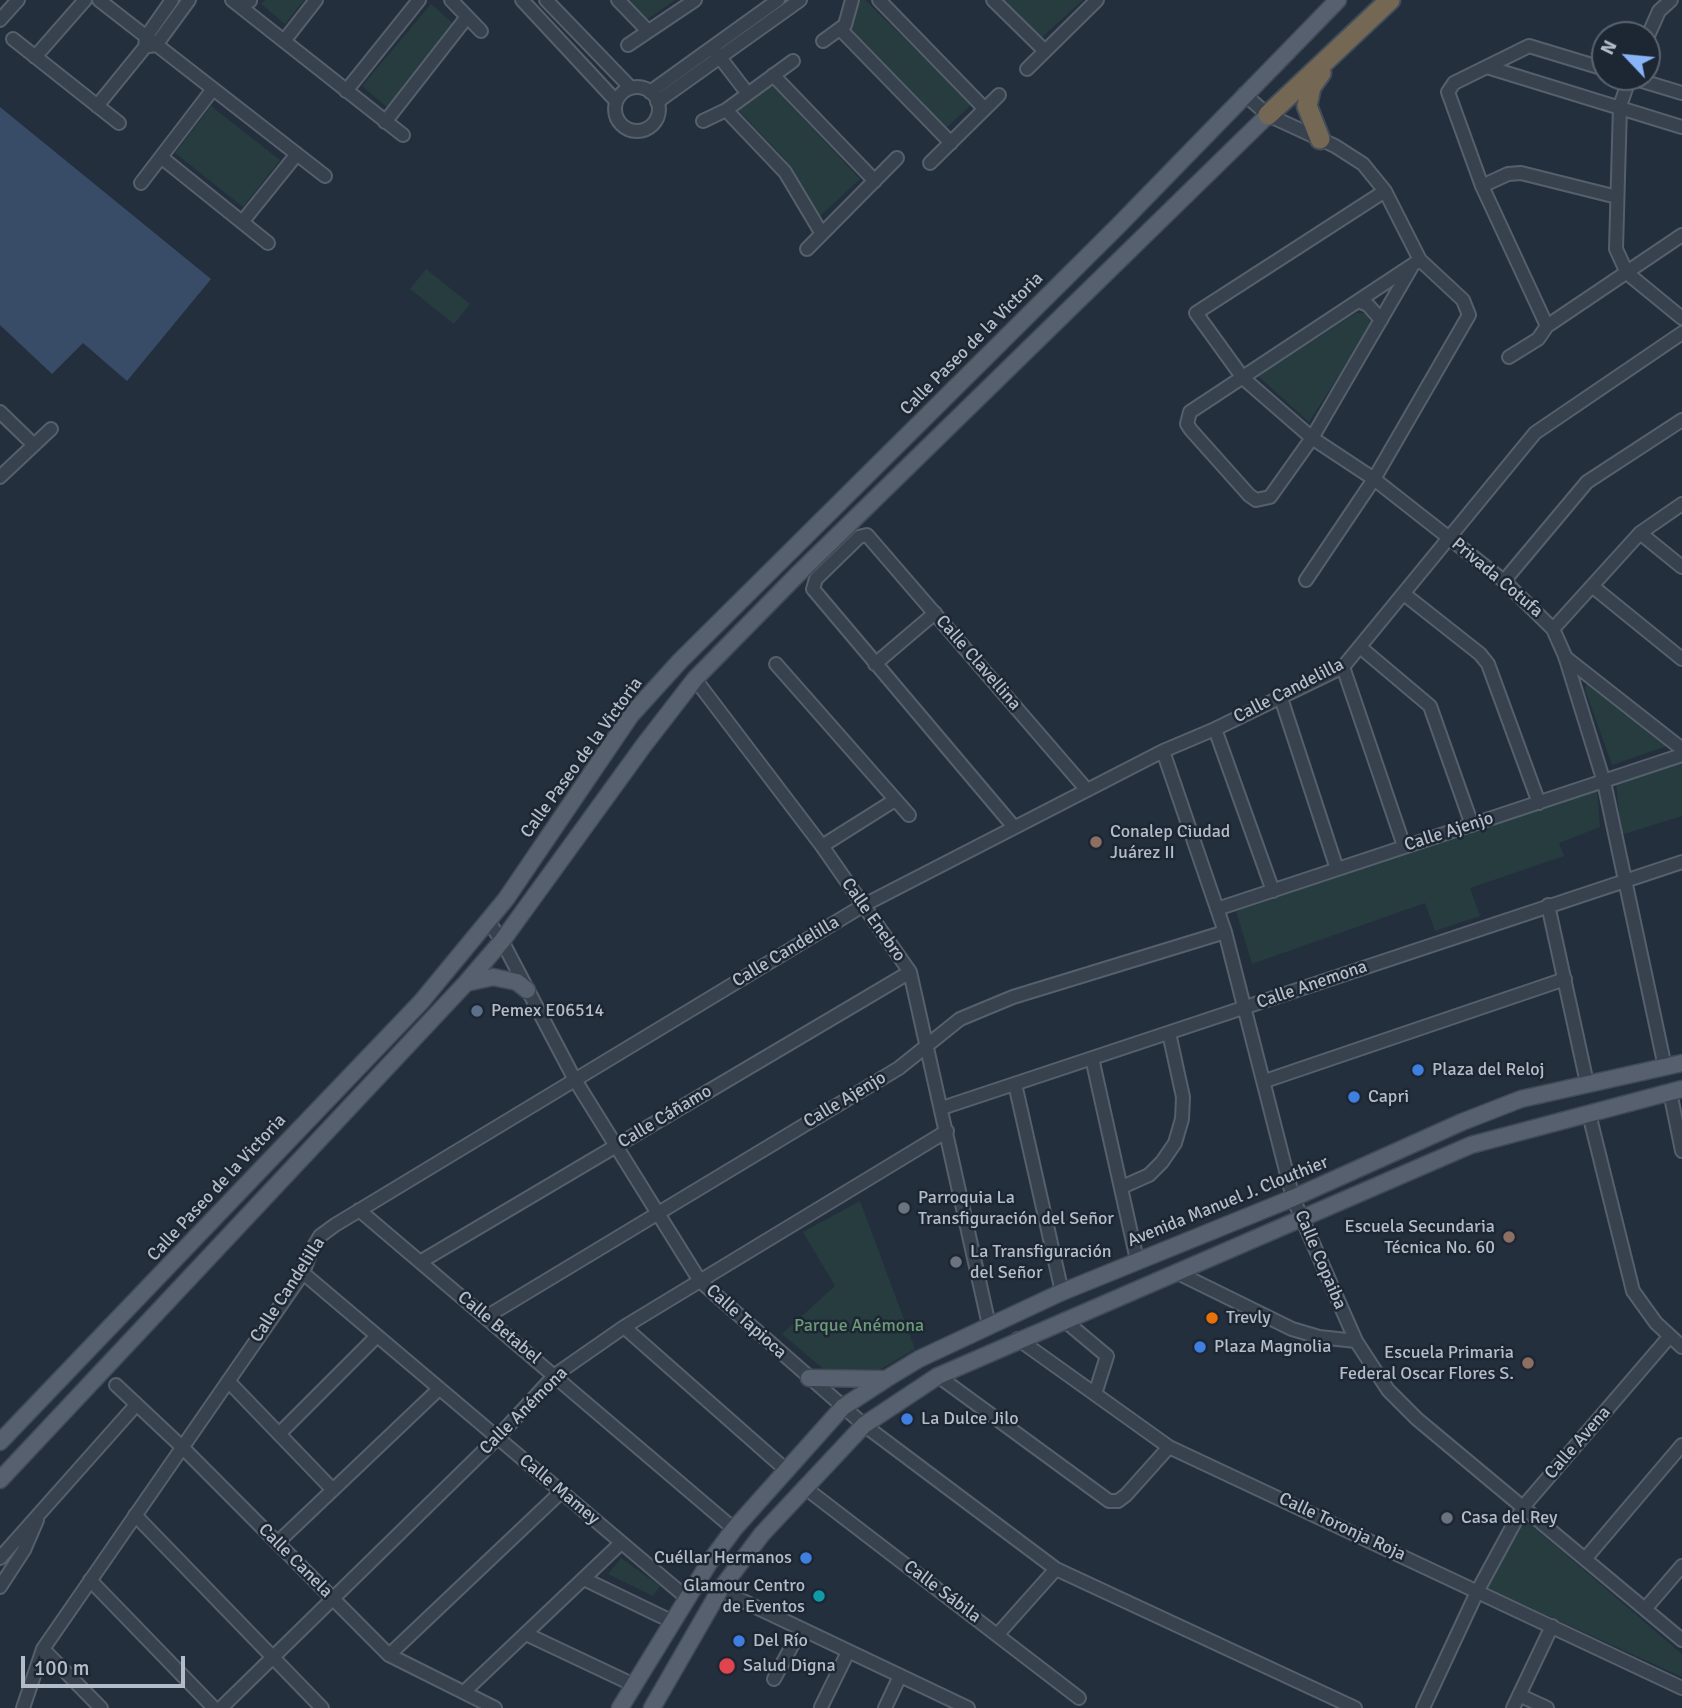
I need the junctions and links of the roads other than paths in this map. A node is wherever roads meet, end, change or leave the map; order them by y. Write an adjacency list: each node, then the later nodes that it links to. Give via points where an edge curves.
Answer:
1 (18, 0): 25 (street)
2 (85, 0): 38 (street)
3 (99, 0): 33 (street)
4 (172, 0): 33 (street)
5 (188, 0): 33 (street)
6 (232, 0): 23 (street)
7 (316, 0): 31 (street)
8 (419, 0): 47 (street)
9 (451, 0): 24 (street)
10 (522, 0): 54 (street)
11 (546, 0): 45 (street)
12 (618, 0): 29 (street)
13 (695, 0): 29 (street)
14 (778, 0): 37 (street)
15 (800, 0): 37 (street)
16 (879, 0): 57 (street)
17 (993, 0): 36 (street)
18 (1097, 0): 36 (street)
19 (1338, 0): 51 (main road, Calle Paseo de la Victoria)
20 (1390, 0): 35 (highway)
21 (849, 1): 27 (street, via 847,21)
22 (1667, 1): 26 (street)
23 (248, 3): 31 (street)
24 (467, 17): 28 (street); 60 (street)
25 (0, 20)
26 (1656, 21)
27 (840, 29): 32 (street); 66 (street)
28 (481, 32)
29 (648, 32): 34 (street)
30 (13, 39): 38 (street)
31 (284, 41): 47 (street)
32 (823, 41)
33 (149, 43): 46 (street); 55 (street)
34 (628, 45)
35 (1337, 47): 59 (highway); 65 (highway, via 1308,96 1310,117)
36 (1045, 51): 42 (street)
37 (716, 52): 49 (street); 53 (street)
38 (35, 57): 55 (street)
39 (793, 61): 43 (street)
40 (1591, 64): 41 (street, via 1534,46)
41 (1487, 67): 56 (street); 74 (street, via 1454,83 1448,92)
42 (1027, 69)
43 (773, 75): 49 (street); 72 (street)
44 (1661, 87): 50 (street)
45 (631, 88): 53 (street); 54 (street)
46 (214, 89): 67 (street); 68 (street)
47 (346, 90): 60 (street)
48 (1624, 91): 56 (street)
49 (748, 93): 58 (street)
50 (1682, 93)
51 (1244, 94): 59 (street); 136 (main road, Calle Paseo de la Victoria, via 1117,227 665,677 631,715)
52 (999, 95): 57 (street)
53 (654, 97): 54 (street, via 658,113 644,130 633,131 619,122)
54 (616, 101)
55 (97, 106): 62 (street)
56 (1619, 106): 63 (street); 76 (street)
57 (985, 109): 66 (street)
58 (726, 110): 61 (street); 78 (street, via 785,172)
59 (1268, 115): 65 (street); 114 (main road)
60 (385, 121): 64 (street)
61 (703, 121)
62 (118, 123)
63 (1682, 127)
64 (403, 135)
65 (1320, 139): 75 (street, via 1363,164)
66 (951, 143): 70 (street)
67 (297, 154): 71 (street); 77 (street)
68 (161, 157): 73 (street); 77 (street)
69 (897, 158): 72 (street)
70 (930, 163)
71 (325, 176)
72 (875, 181): 78 (street)
73 (141, 183)
74 (1482, 186): 76 (street, via 1521,173); 87 (street)
75 (1385, 191): 82 (street); 90 (street, Privada Cotufa, via 1196,313)
76 (1617, 197): 83 (street, via 1616,249)
77 (243, 221): 80 (street)
78 (822, 234): 81 (street)
79 (1682, 236): 83 (street)
80 (268, 243)
81 (807, 250)
82 (1415, 264): 84 (street); 86 (street); 97 (street, via 1463,300 1469,315)
83 (1627, 273): 85 (street); 87 (street)
84 (1358, 301): 86 (street); 90 (street)
85 (1682, 318)
86 (1381, 320): 94 (street)
87 (1547, 326): 89 (street, via 1538,339)
88 (1682, 333): 100 (street, Calle Candelilla, via 1535,433)
89 (1509, 357)
90 (1243, 378): 94 (street, Privada Cotufa); 94 (street, via 1190,412 1186,424 1249,495 1256,500 1270,497)
91 (0, 412): 95 (street)
92 (1682, 420): 103 (street, via 1587,482)
93 (51, 429): 95 (street)
94 (1312, 439): 97 (street, Privada Cotufa)
95 (33, 444): 96 (street)
96 (0, 477)
97 (1374, 479): 100 (street, Privada Cotufa); 102 (street)
98 (1682, 504): 99 (street)
99 (1640, 533): 101 (street); 104 (street)
100 (1449, 537): 103 (street, Privada Cotufa); 105 (street, Calle Candelilla)
101 (1682, 567)
102 (1306, 580)
103 (1504, 581): 107 (street, Privada Cotufa)
104 (1592, 586): 107 (street); 110 (street)
105 (1404, 594): 108 (street, Calle Candelilla); 123 (street, via 1488,664)
106 (935, 613): 112 (street); 112 (street, Calle Clavellina, via 867,536 859,537 816,579 813,589); 121 (street, Calle Clavellina)
107 (1553, 629): 109 (street, Privada Cotufa)
108 (1360, 648): 113 (street, Calle Candelilla); 125 (street, via 1430,706)
109 (1565, 656): 117 (street); 120 (street, Privada Cotufa)
110 (1682, 659)
111 (776, 664): 122 (street)
112 (876, 664): 126 (street)
113 (1343, 667): 115 (street, Calle Candelilla); 128 (street)
114 (695, 679): 127 (street, Calle Enebro); 138 (main road)
115 (1280, 695): 116 (street, Calle Candelilla); 130 (street)
116 (1215, 729): 118 (street, Calle Candelilla); 132 (street)
117 (1682, 748)
118 (1163, 751): 121 (street, Calle Candelilla); 135 (street, Calle Copaiba)
119 (1682, 755): 120 (street, Calle Ajenjo)
120 (1604, 782): 123 (street, Calle Ajenjo); 131 (street, Privada Cotufa)
121 (1087, 790): 126 (street, Calle Candelilla)
122 (895, 800): 124 (street); 127 (street)
123 (1539, 803): 125 (street, Calle Ajenjo)
124 (909, 815)
125 (1472, 825): 128 (street, Calle Ajenjo)
126 (1014, 827): 133 (street, Calle Candelilla)
127 (822, 846): 133 (street, Calle Enebro)
128 (1404, 846): 130 (street, Calle Ajenjo)
129 (1682, 862): 131 (street, Calle Anemona)
130 (1337, 869): 132 (street, Calle Ajenjo)
131 (1624, 882): 134 (street, Calle Anemona); 148 (street, Privada Cotufa)
132 (1273, 891): 135 (street, Calle Ajenjo)
133 (864, 905): 139 (street, Calle Enebro); 149 (street, Calle Candelilla)
134 (1548, 905): 140 (street); 143 (street, Calle Anemona)
135 (1217, 909): 137 (street, Calle Copaiba)
136 (488, 921): 138 (street, Calle Tapioca); 151 (main road, Calle Paseo de la Victoria, via 421,1002)
137 (1225, 932): 143 (street, Calle Copaiba); 145 (street, Calle Ajenjo, via 978,1010 941,1030)
138 (502, 941): 141 (main road); 142 (street, Calle Tapioca)
139 (910, 972): 145 (street, Calle Enebro); 160 (street, Calle Cáñamo)
140 (1565, 979): 150 (street); 152 (street)
141 (466, 983): 142 (main road, via 493,977 517,982); 162 (main road)
142 (527, 990): 149 (street, Calle Tapioca)
143 (1246, 1007): 144 (street, Calle Anemona); 150 (street, Calle Copaiba)
144 (1168, 1032): 146 (street, Calle Anemona); 163 (street, via 1183,1097 1175,1143 1149,1175)
145 (928, 1045): 155 (street, Calle Enebro); 166 (street, Calle Ajenjo, via 899,1068)
146 (1092, 1058): 153 (street, Calle Anemona); 163 (street)
147 (1682, 1063): 148 (main road, Avenida Manuel J. Clouthier)
148 (1665, 1067): 152 (main road, Avenida Manuel J. Clouthier)
149 (575, 1080): 160 (street, Calle Tapioca); 165 (street, Calle Candelilla)
150 (1265, 1081): 164 (street, Calle Copaiba)
151 (344, 1082): 162 (main road, via 347,1095 343,1104 307,1143); 169 (main road, Calle Paseo de la Victoria)
152 (1587, 1083): 157 (main road, Avenida Manuel J. Clouthier, via 1521,1099)
153 (1015, 1084): 155 (street, Calle Anemona); 174 (street)
154 (1676, 1091): 156 (main road); 161 (street)
155 (942, 1108): 158 (street, Calle Enebro)
156 (1589, 1114): 159 (main road); 180 (street, via 1633,1291)
157 (1462, 1122): 159 (main road); 164 (main road, Avenida Manuel J. Clouthier)
158 (947, 1130): 173 (street, Calle Anémona); 177 (street, Calle Enebro)
159 (1471, 1145): 167 (main road)
160 (616, 1146): 166 (street, Calle Tapioca); 170 (street, Calle Cáñamo)
161 (1682, 1151)
162 (296, 1165): 181 (main road)
163 (1122, 1187): 168 (street)
164 (1293, 1198): 167 (street, Calle Copaiba); 168 (main road, Avenida Manuel J. Clouthier)
165 (359, 1210): 170 (street, Calle Betabel); 172 (street, Calle Candelilla, via 320,1236)
166 (657, 1213): 173 (street, Calle Tapioca); 175 (street, Calle Ajenjo)
167 (1302, 1218): 171 (main road); 183 (street, Calle Copaiba)
168 (1137, 1260): 174 (main road, Avenida Manuel J. Clouthier)
169 (174, 1262): 181 (main road, via 136,1317); 198 (main road, Calle Paseo de la Victoria)
170 (420, 1262): 175 (street, Calle Betabel)
171 (1176, 1272): 176 (main road); 183 (street, via 1292,1329)
172 (303, 1273): 179 (street, Calle Mamey); 189 (street, Calle Candelilla)
173 (700, 1281): 178 (street, Calle Anémona); 187 (street, Calle Tapioca)
174 (1062, 1292): 177 (main road, Avenida Manuel J. Clouthier)
175 (486, 1317): 185 (street, Calle Betabel)
176 (1064, 1320): 182 (main road); 192 (street, via 1107,1356)
177 (989, 1325): 188 (main road, Avenida Manuel J. Clouthier)
178 (624, 1328): 185 (street, Calle Anémona); 202 (street)
179 (377, 1336): 191 (street, Calle Mamey); 196 (street)
180 (1670, 1336): 184 (street); 207 (street, Calle Avena)
181 (133, 1338): 203 (main road)
182 (1018, 1339): 186 (main road); 192 (street, Calle Toronja Roja)
183 (1356, 1341): 207 (street, Calle Copaiba, via 1388,1390)
184 (1682, 1347)
185 (555, 1375): 197 (street, Calle Anémona); 210 (street, Calle Betabel)
186 (938, 1376): 195 (main road); 201 (street, via 1099,1496 1118,1501)
187 (808, 1378): 188 (main road); 194 (street, Calle Tapioca)
188 (886, 1378): 194 (main road, Avenida Manuel J. Clouthier)
189 (228, 1381): 196 (street); 200 (street, Calle Candelilla)
190 (116, 1385): 193 (street, Calle Canela)
191 (439, 1389): 197 (street, Calle Mamey); 205 (street)
192 (1095, 1394): 201 (street, Calle Toronja Roja)
193 (136, 1405): 200 (street, Calle Canela); 208 (street)
194 (843, 1407): 195 (street, Calle Tapioca); 202 (main road, Avenida Manuel J. Clouthier)
195 (864, 1424): 204 (main road); 216 (street, Calle Tapioca)
196 (279, 1434): 205 (street)
197 (497, 1438): 206 (street, Calle Mamey); 223 (street, Calle Anémona)
198 (0, 1442)
199 (1682, 1445): 214 (street)
200 (182, 1447): 209 (street, Calle Candelilla); 211 (street, Calle Canela)
201 (1169, 1447): 221 (street, Calle Toronja Roja)
202 (785, 1469): 210 (main road, Avenida Manuel J. Clouthier)
203 (0, 1480)
204 (804, 1487): 220 (main road); 229 (street, Calle Sábila)
205 (332, 1490): 211 (street)
206 (561, 1492): 212 (street, Calle Mamey); 233 (street)
207 (1523, 1507): 214 (street, Calle Copaiba); 221 (street, Calle Avena)
208 (39, 1513): 213 (street); 219 (street, via 32,1535)
209 (135, 1515): 218 (street, Calle Candelilla); 234 (street)
210 (734, 1529): 222 (main road, Avenida Manuel J. Clouthier)
211 (277, 1543): 223 (street, Calle Canela)
212 (621, 1543): 217 (street); 222 (street, Calle Mamey)
213 (0, 1558)
214 (1585, 1559): 224 (street, Calle Copaiba)
215 (1682, 1566): 224 (street)
216 (1056, 1569): 229 (street); 254 (street, Calle Tapioca)
217 (584, 1579): 225 (street); 228 (street)
218 (90, 1580): 231 (street, Calle Candelilla); 246 (street)
219 (0, 1587)
220 (720, 1590): 227 (street); 251 (main road)
221 (1478, 1590): 226 (street, Calle Toronja Roja); 255 (street, Calle Avena)
222 (687, 1598): 225 (main road, Avenida Manuel J. Clouthier)
223 (334, 1600): 233 (street, Calle Canela); 234 (street, Calle Anémona)
224 (1645, 1609): 230 (street, Calle Copaiba)
225 (673, 1622): 237 (main road, Avenida Manuel J. Clouthier)
226 (1552, 1626): 238 (street, Calle Toronja Roja); 240 (street)
227 (801, 1629): 232 (street); 236 (street)
228 (526, 1634): 237 (street); 239 (street)
229 (998, 1634): 241 (street, Calle Sábila)
230 (1682, 1640)
231 (43, 1649): 244 (street, Calle Candelilla); 245 (street)
232 (848, 1652): 235 (street); 243 (street)
233 (389, 1655): 239 (street, Calle Canela)
234 (273, 1658): 247 (street, Calle Anémona); 248 (street)
235 (900, 1676): 242 (street); 252 (street)
236 (774, 1679)
237 (634, 1685): 250 (main road, Avenida Manuel J. Clouthier)
238 (1682, 1688)
239 (464, 1692): 249 (street, Calle Canela)
240 (1519, 1695): 256 (street); 257 (street)
241 (1079, 1698)
242 (951, 1704): 253 (street)
243 (821, 1707)
244 (23, 1708)
245 (101, 1708)
246 (214, 1708)
247 (221, 1708)
248 (322, 1708)
249 (495, 1708)
250 (620, 1708)
251 (652, 1708)
252 (885, 1708)
253 (968, 1708)
254 (1355, 1708)
255 (1423, 1708)
256 (1513, 1708)
257 (1547, 1708)

